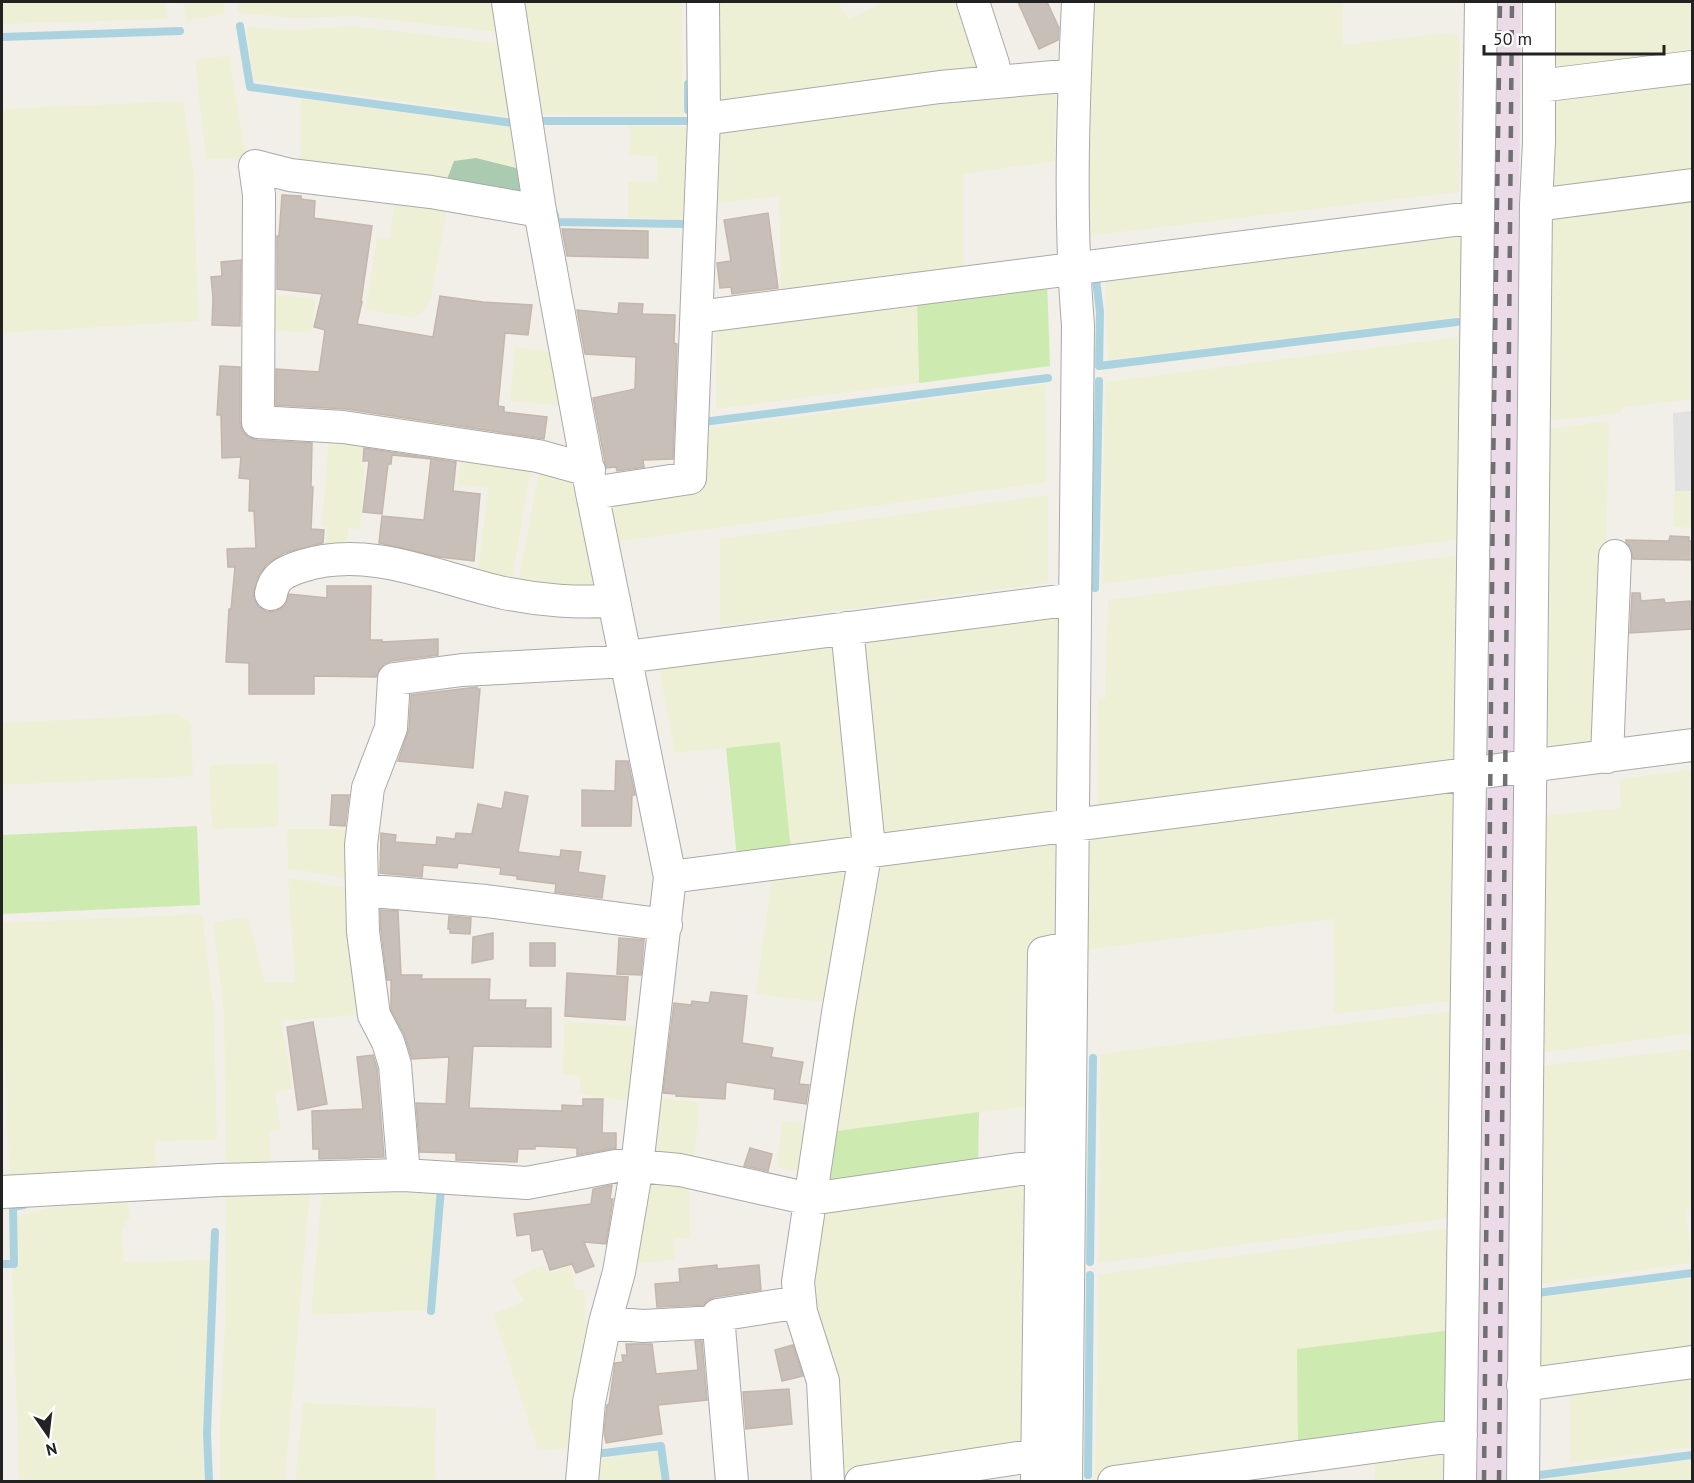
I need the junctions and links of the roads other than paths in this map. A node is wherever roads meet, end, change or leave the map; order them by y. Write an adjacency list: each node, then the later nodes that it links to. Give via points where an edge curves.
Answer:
1 (507, 2): 14 (street)
2 (703, 2): 11 (street)
3 (973, 2): 9 (street)
4 (1078, 2): 8 (street)
5 (1481, 2): 15 (street)
6 (1539, 2): 10 (street)
7 (1692, 67): 10 (street)
8 (1075, 75): 9 (street); 16 (street)
9 (996, 82): 11 (street)
10 (1539, 86): 13 (street)
11 (704, 119): 17 (street)
12 (1692, 185): 13 (street)
13 (1536, 205): 27 (street)
14 (540, 211): 18 (street); 18 (street, via 431,192 290,175 255,166 259,195 258,422 344,427 538,456)
15 (1478, 217): 16 (street); 28 (street)
16 (1073, 268): 17 (street); 21 (street, via 1078,325)
17 (697, 316): 18 (street, via 690,478)
18 (590, 481): 22 (street)
19 (1614, 556): 26 (street)
20 (271, 594): 22 (street, via 273,584 283,572 311,563 368,560 513,595 591,603)
21 (1075, 599): 23 (street); 29 (street)
22 (614, 600): 24 (street)
23 (847, 628): 24 (street); 30 (street, via 868,838)
24 (626, 659): 31 (street); 32 (street, via 462,670 394,679 391,728 368,788 361,846)
25 (1692, 745): 26 (street)
26 (1607, 757): 27 (street)
27 (1531, 767): 28 (street); 43 (street)
28 (1470, 774): 29 (street); 44 (street)
29 (1072, 826): 30 (street); 34 (street, via 1071,947)
30 (866, 852): 31 (street); 38 (street)
31 (670, 878): 33 (street)
32 (362, 890): 33 (street, via 486,901); 36 (street, via 363,932 374,1015 395,1065)
33 (666, 925): 35 (street)
34 (1055, 1165): 38 (street); 45 (street)
35 (637, 1166): 36 (street, via 616,1166 527,1183); 38 (street, via 680,1170); 41 (street, via 619,1272)
36 (404, 1175): 37 (street)
37 (2, 1192)
38 (810, 1199): 39 (street, via 798,1282)
39 (800, 1302): 40 (street, via 718,1315); 48 (street, via 823,1381)
40 (719, 1322): 41 (street, via 643,1326); 47 (street)
41 (605, 1323): 46 (street, via 589,1402)
42 (1692, 1362): 43 (street)
43 (1523, 1385): 52 (street)
44 (1461, 1435): 50 (street); 51 (street)
45 (1046, 1476): 49 (street)
46 (582, 1482)
47 (732, 1482)
48 (828, 1482)
49 (861, 1482)
50 (1113, 1482)
51 (1460, 1482)
52 (1523, 1482)

